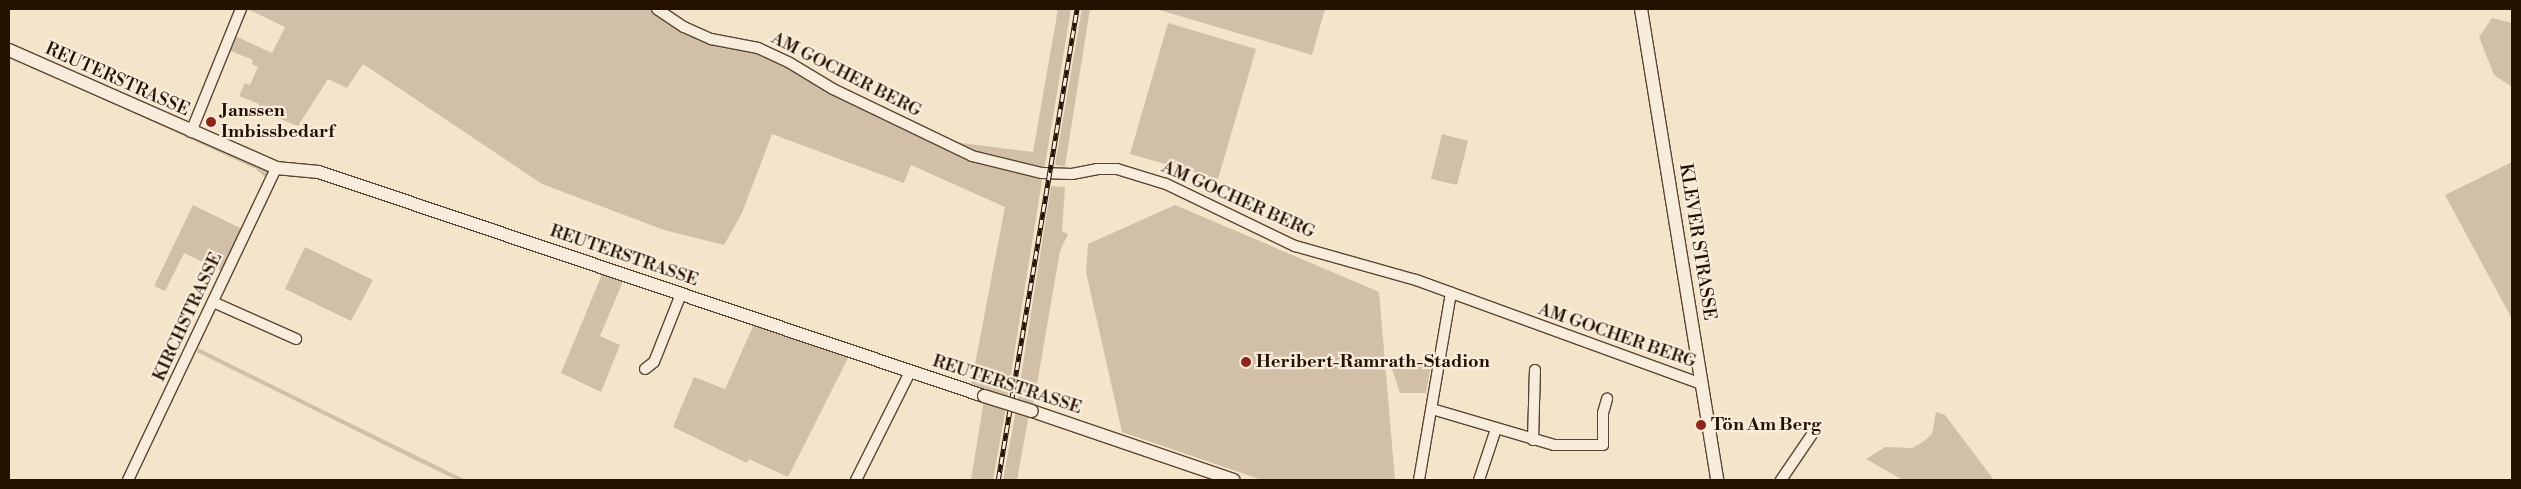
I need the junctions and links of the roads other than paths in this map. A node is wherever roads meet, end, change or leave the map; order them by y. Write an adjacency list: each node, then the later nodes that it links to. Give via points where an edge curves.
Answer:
1 (241, 9): 5 (street)
2 (657, 9): 8 (street, AM GOCHER BERG, via 684,27 712,38 758,48 833,89 972,156 1042,173 1072,174 1117,169 1166,184 1296,246)
3 (1641, 9): 14 (street, KLEVER STRASSE)
4 (9, 50): 5 (street, REUTERSTRASSE)
5 (191, 132): 6 (street, REUTERSTRASSE)
6 (276, 168): 7 (street, REUTERSTRASSE, via 319,172); 9 (street, KIRCHSTRASSE)
7 (681, 294): 11 (street, via 654,362); 13 (street, REUTERSTRASSE)
8 (1451, 294): 14 (street, AM GOCHER BERG); 16 (street)
9 (213, 302): 10 (street); 20 (street, KIRCHSTRASSE)
10 (296, 339)
11 (645, 368)
12 (1535, 370): 19 (street)
13 (910, 372): 21 (street); 22 (street, REUTERSTRASSE, bridge)
14 (1702, 384): 25 (street, KLEVER STRASSE)
15 (1607, 399): 19 (street, via 1603,413 1603,445 1554,445)
16 (1432, 409): 17 (street); 23 (street)
17 (1496, 429): 19 (street); 24 (street)
18 (1816, 430): 26 (street)
19 (1534, 440)
20 (128, 480)
21 (856, 480)
22 (1234, 480)
23 (1420, 480)
24 (1479, 480)
25 (1717, 480)
26 (1782, 480)

